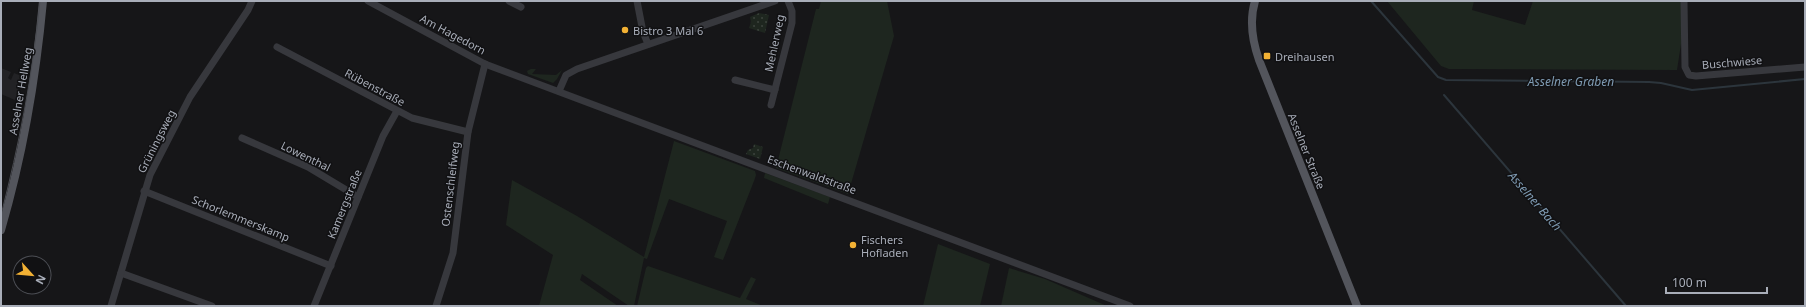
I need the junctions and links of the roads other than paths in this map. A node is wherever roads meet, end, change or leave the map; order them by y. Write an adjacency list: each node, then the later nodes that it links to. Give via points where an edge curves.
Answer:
1 (43, 1): 25 (main road, Asselner Hellweg, via 31,97 19,160)
2 (252, 1): 23 (street, Grüningsweg, via 190,97)
3 (368, 1): 14 (street, Am Hagedorn)
4 (509, 1): 11 (street)
5 (637, 1): 12 (street)
6 (775, 1): 10 (street)
7 (788, 1): 17 (street, Mehlerweg, via 792,11 792,23)
8 (1255, 1): 33 (main road, Asselner Straße, via 1252,23 1255,49)
9 (1684, 1): 15 (street, Buschwiese, via 1685,67 1689,75)
10 (757, 4): 12 (street)
11 (521, 6)
12 (648, 44): 18 (street, via 570,72)
13 (277, 48): 20 (street, Rübenstraße)
14 (485, 64): 18 (street, Eschenwaldstraße); 21 (street, Ostenschleifweg)
15 (1805, 67)
16 (735, 80): 17 (street, Mehlerweg)
17 (775, 90): 19 (street, Mehlerweg)
18 (559, 91): 32 (street, Eschenwaldstraße)
19 (771, 105)
20 (397, 111): 21 (street, Rübenstraße, via 412,118); 24 (street, Kamergstraße, via 383,136)
21 (468, 132): 31 (street, Ostenschleifweg, via 453,253)
22 (242, 138): 24 (street, Lowenthal, via 308,167)
23 (144, 191): 26 (street, Schorlemmerskamp); 27 (street, Grüningsweg)
24 (358, 197): 26 (street, Kamergstraße)
25 (1, 230)
26 (330, 266): 30 (street, Kamergstraße)
27 (121, 273): 28 (street, Grüningsweg); 29 (street)
28 (111, 306)
29 (212, 306)
30 (314, 306)
31 (436, 306)
32 (1130, 306)
33 (1357, 306)

